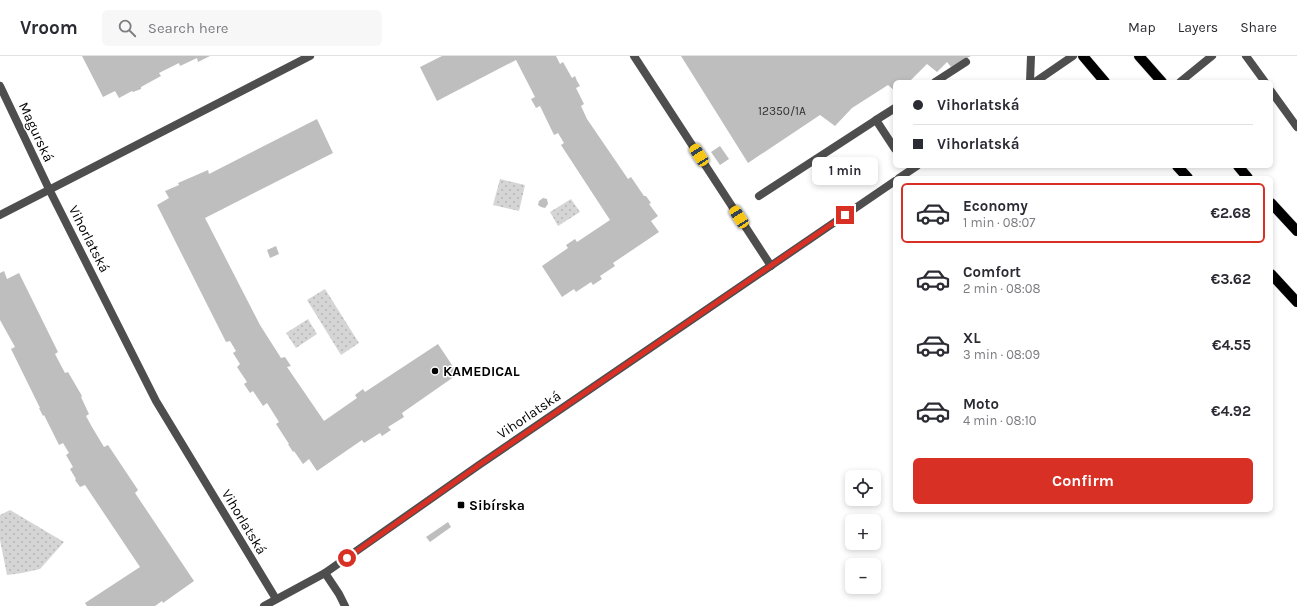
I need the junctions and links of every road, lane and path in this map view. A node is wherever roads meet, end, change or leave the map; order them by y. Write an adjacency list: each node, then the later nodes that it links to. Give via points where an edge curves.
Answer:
1 (310, 56): 30 (street)
2 (634, 56): 35 (street)
3 (1031, 56): 11 (street)
4 (1074, 56): 12 (street)
5 (1083, 56): 13 (main road)
6 (1139, 56): 14 (main road)
7 (1212, 56): 15 (street)
8 (1246, 56): 16 (street)
9 (966, 62): 10 (street)
10 (938, 80)
11 (1030, 80)
12 (1038, 80)
13 (1103, 80)
14 (1160, 80)
15 (1182, 80)
16 (1264, 80)
17 (0, 86): 30 (street, Magurská)
18 (1273, 94): 21 (street)
19 (893, 109): 20 (street)
20 (876, 120): 22 (street); 31 (street)
21 (1297, 127)
22 (893, 146)
23 (911, 168): 26 (street)
24 (1179, 168): 27 (main road)
25 (1240, 168): 28 (main road)
26 (901, 176)
27 (1186, 176)
28 (1246, 176)
29 (893, 182): 35 (street, Vihorlatská)
30 (49, 189): 33 (street); 40 (street, Vihorlatská, via 156,402)
31 (758, 196)
32 (1273, 205): 34 (main road)
33 (0, 215)
34 (1297, 231)
35 (771, 266): 38 (street, Vihorlatská)
36 (1273, 276): 37 (main road)
37 (1297, 302)
38 (325, 573): 39 (street); 40 (street, Vihorlatská)
39 (339, 594): 42 (street); 43 (street)
40 (276, 599): 41 (street)
41 (264, 606)
42 (338, 606)
43 (345, 606)

